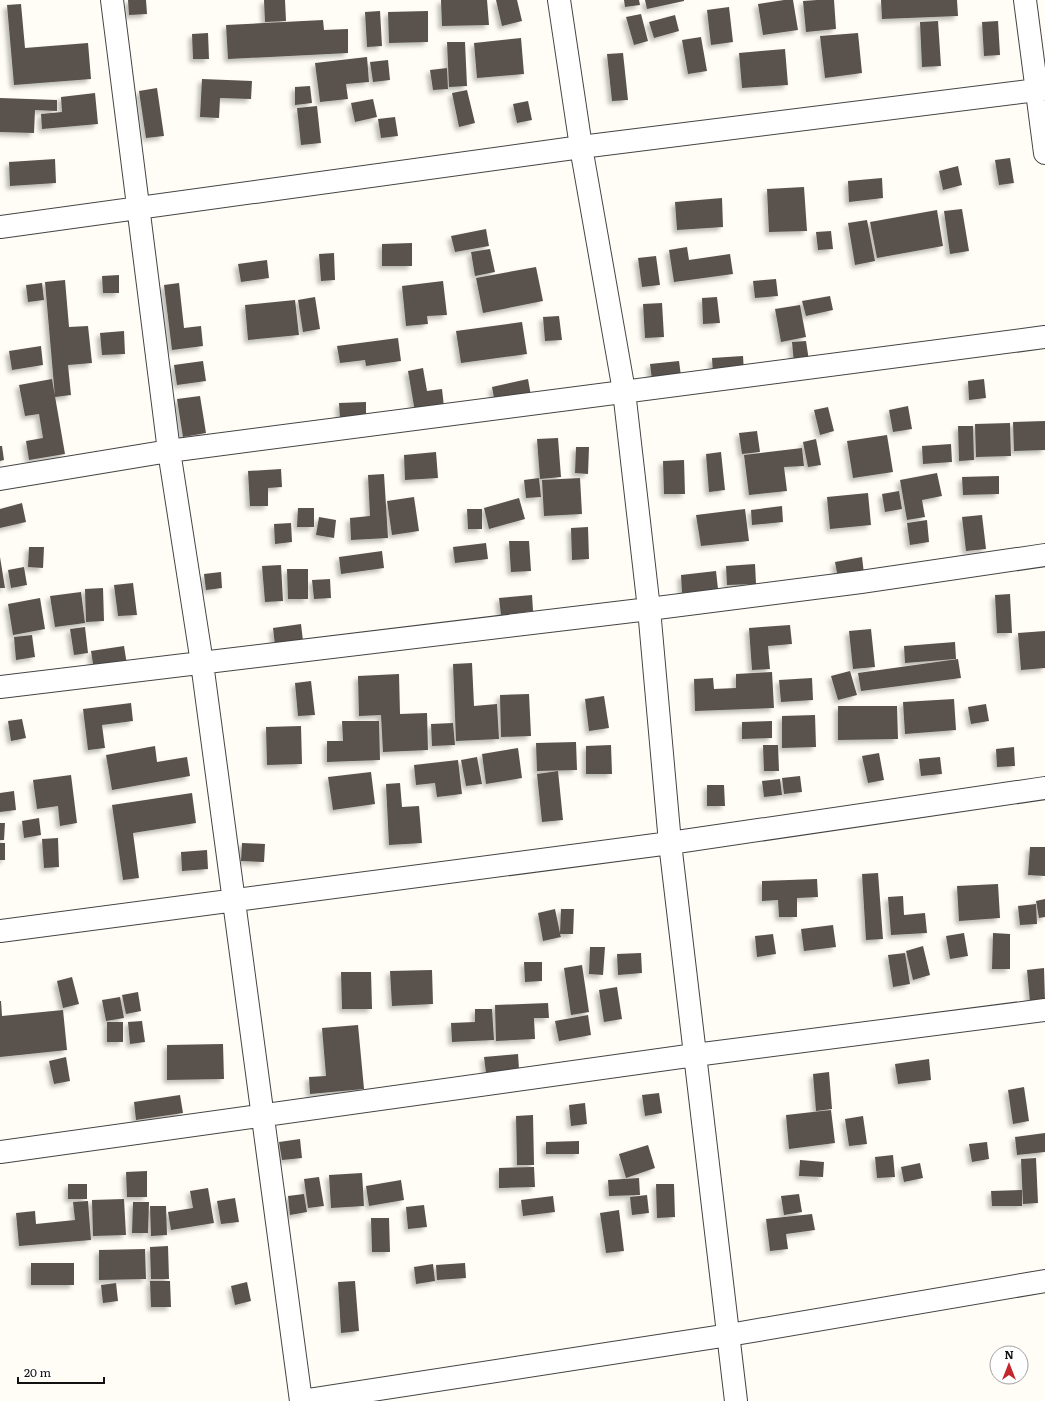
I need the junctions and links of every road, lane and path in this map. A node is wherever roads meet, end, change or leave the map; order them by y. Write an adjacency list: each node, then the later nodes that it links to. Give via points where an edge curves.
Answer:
1 (112, 0): 7 (street)
2 (559, 0): 5 (street)
3 (1025, 0): 4 (street)
4 (1041, 90): 5 (street); 6 (street)
5 (581, 147): 7 (street); 10 (street)
6 (1045, 153)
7 (138, 208): 8 (street); 11 (street)
8 (0, 227)
9 (1045, 337): 10 (street)
10 (624, 391): 11 (street); 14 (street)
11 (169, 451): 12 (street); 15 (street)
12 (0, 479)
13 (1045, 555): 14 (street)
14 (649, 609): 15 (street); 18 (street)
15 (202, 662): 16 (street); 19 (street)
16 (0, 687)
17 (1045, 788): 18 (street)
18 (670, 843): 19 (street); 22 (street)
19 (234, 899): 20 (street); 23 (street)
20 (0, 931)
21 (1045, 1010): 22 (street)
22 (695, 1055): 23 (street); 26 (street)
23 (263, 1114): 24 (street); 27 (street)
24 (0, 1152)
25 (1045, 1281): 26 (street)
26 (729, 1335): 27 (street); 28 (street)
27 (301, 1401)
28 (736, 1401)

